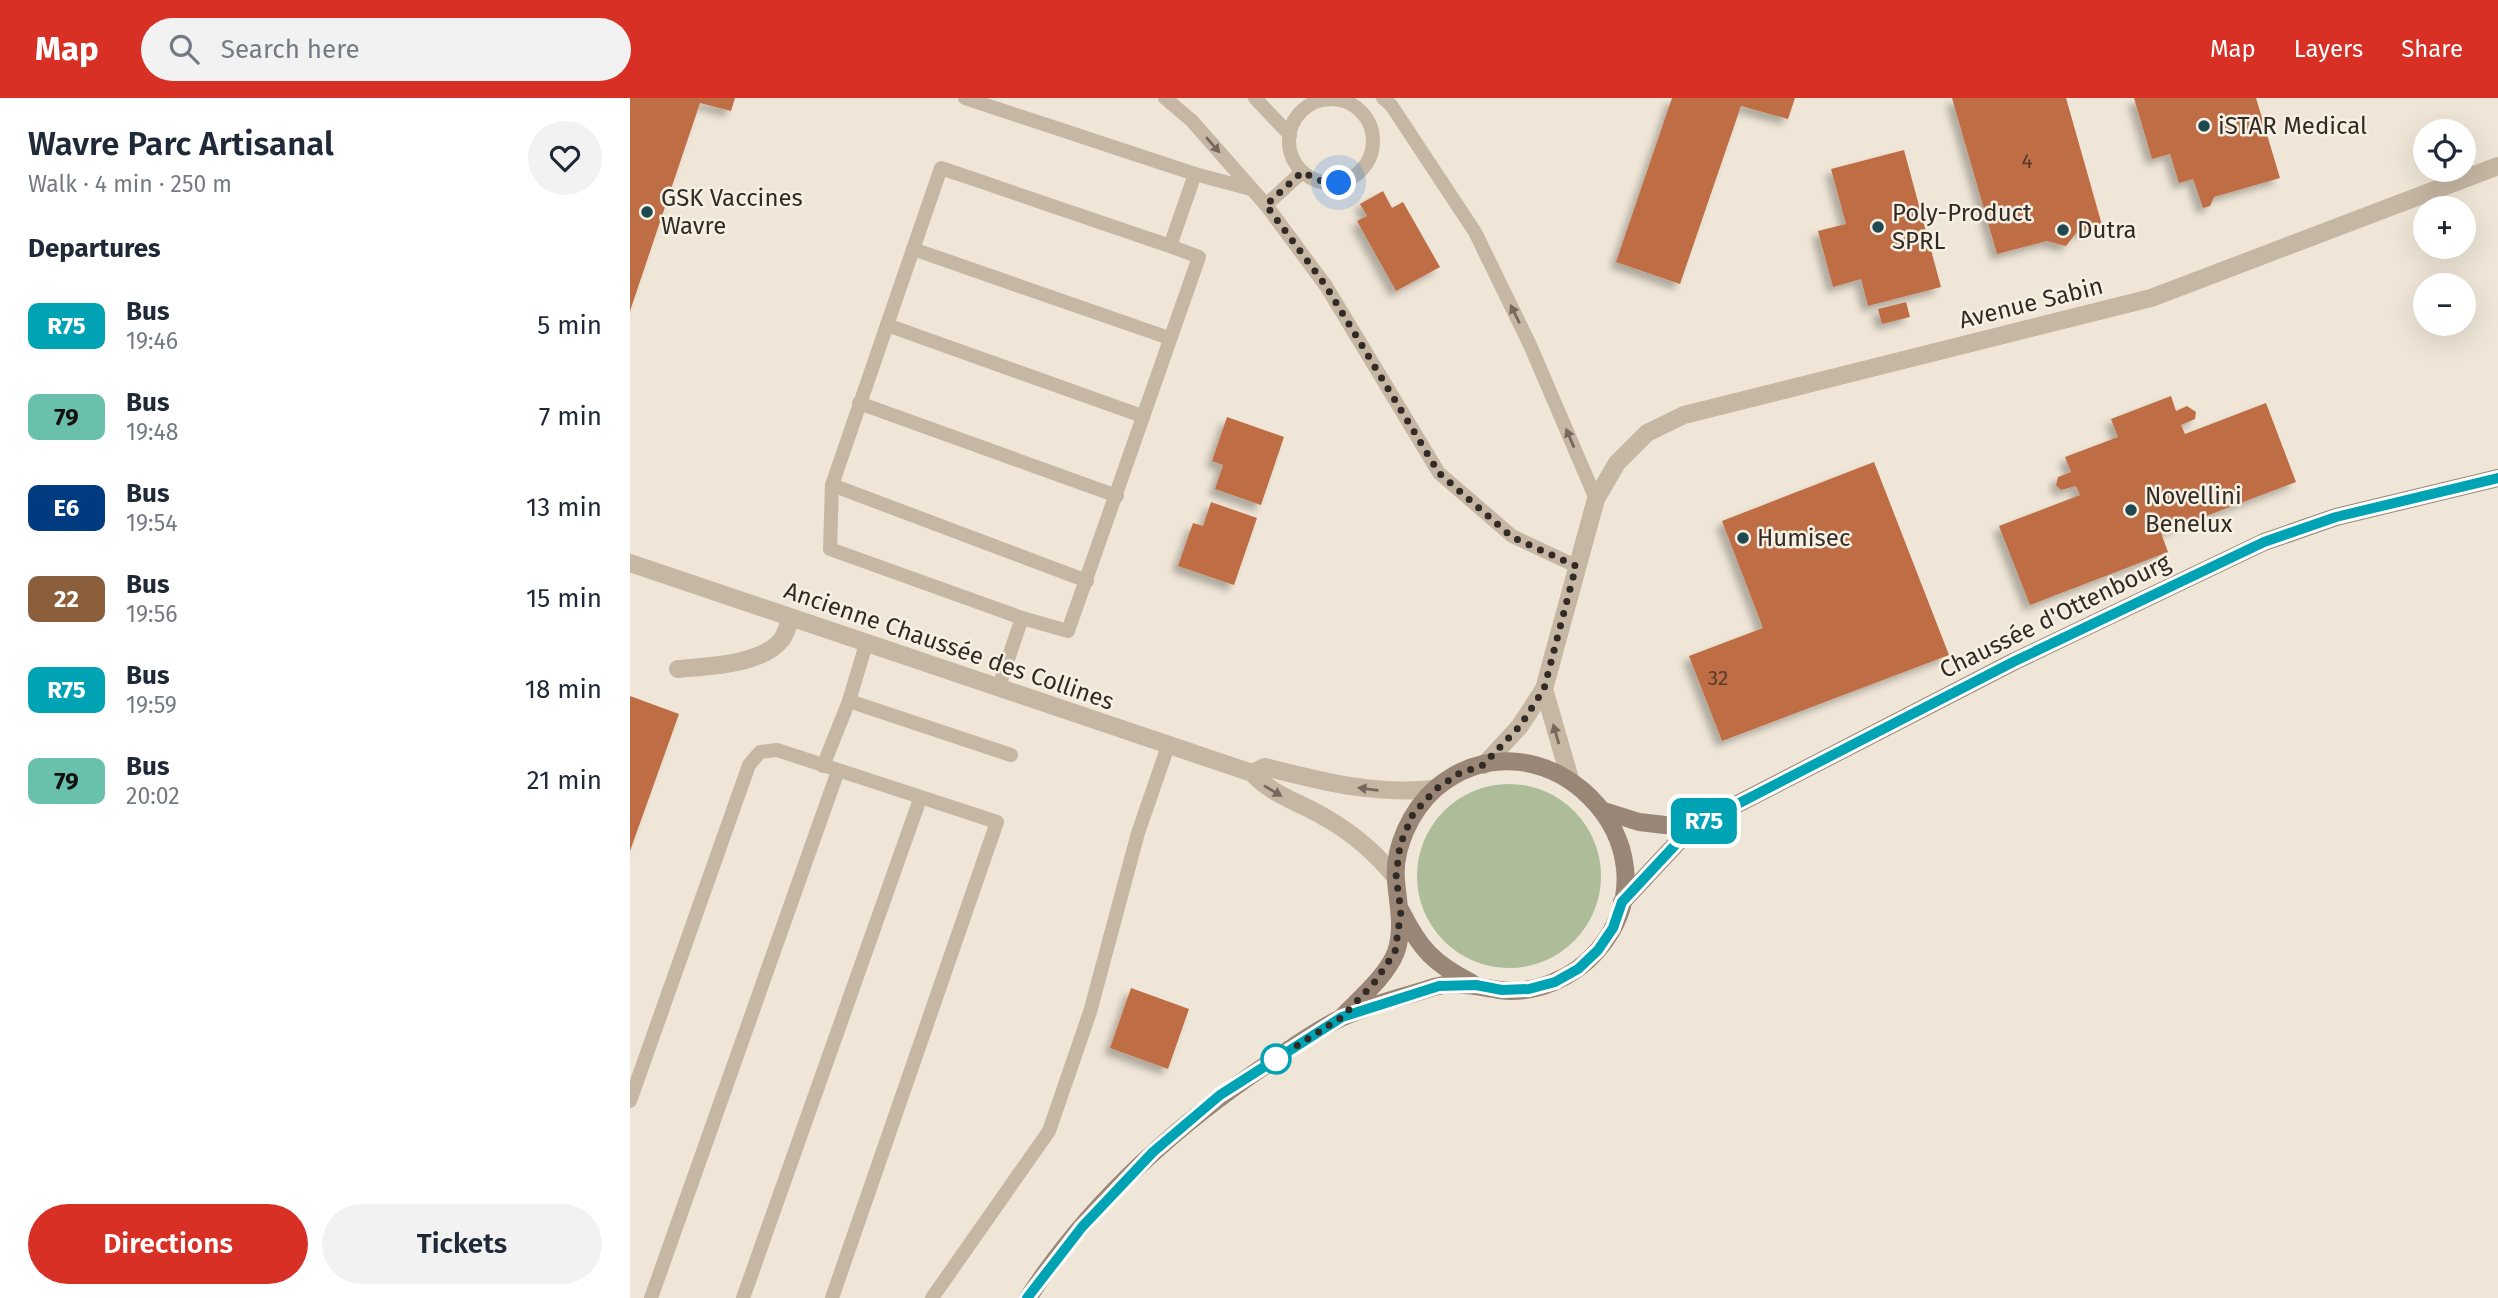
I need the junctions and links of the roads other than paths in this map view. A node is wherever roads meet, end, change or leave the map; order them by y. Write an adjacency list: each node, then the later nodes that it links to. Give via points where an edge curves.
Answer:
1 (965, 98): 10 (lane)
2 (1164, 98): 11 (lane, one-way to 11, via 1192,121)
3 (1255, 98): 7 (lane)
4 (1323, 99): 6 (lane, via 1353,105); 7 (lane, via 1301,112)
5 (1389, 100): 6 (lane); 22 (lane, one-way to 5, via 1475,232)
6 (1364, 114): 9 (lane, via 1373,141 1364,168 1339,183 1326,183)
7 (1290, 135): 9 (lane, via 1290,148)
8 (2498, 166): 22 (street, Avenue Sabin, via 2151,298 1684,415 1647,433 1617,463)
9 (1302, 172): 12 (lane)
10 (1195, 174): 11 (lane); 13 (lane)
11 (1251, 189): 12 (lane)
12 (1266, 205): 24 (lane, via 1326,286 1439,473 1512,537)
13 (1170, 246): 14 (lane, via 941,169); 16 (lane, via 1199,257)
14 (913, 249): 15 (lane); 16 (lane)
15 (887, 325): 17 (lane); 18 (lane)
16 (1169, 338): 18 (lane)
17 (859, 403): 20 (lane); 21 (lane)
18 (1142, 416): 21 (lane)
19 (2498, 478): 43 (main road, Chaussée d'Ottenbourg, via 2336,517 2264,542 2015,661)
20 (832, 485): 25 (lane); 27 (lane, via 830,549)
21 (1117, 496): 25 (lane)
22 (1596, 499): 24 (street, Avenue Sabin)
23 (630, 563): 26 (street, Ancienne Chaussée des Collines)
24 (1576, 566): 31 (street, Avenue Sabin)
25 (1087, 581): 27 (lane, via 1068,631)
26 (791, 618): 28 (street, Ancienne Chaussée des Collines); 29 (street, via 782,640 733,665)
27 (1022, 618): 30 (lane)
28 (866, 644): 30 (street, Ancienne Chaussée des Collines); 32 (lane)
29 (678, 669)
30 (999, 689): 33 (street, Ancienne Chaussée des Collines)
31 (1544, 689): 35 (street, via 1520,726); 39 (street, one-way to 31)
32 (849, 701): 34 (lane); 36 (lane)
33 (1168, 746): 38 (street, Ancienne Chaussée des Collines); 53 (lane, via 1138,833 1090,1012 1049,1131)
34 (1011, 755)
35 (1483, 765): 39 (main road, Chaussée d'Ottenbourg, via 1543,766); 40 (main road, Chaussée d'Ottenbourg)
36 (824, 766): 37 (lane); 49 (lane, via 777,751 760,752 749,765)
37 (838, 771): 41 (lane); 50 (lane)
38 (1252, 774): 40 (street, Ancienne Chaussée des Collines, one-way to 38, via 1397,793 1356,788 1265,767); 44 (street, Ancienne Chaussée des Collines, one-way to 44, via 1266,789 1326,818 1373,850)
39 (1570, 779): 42 (main road, Chaussée d'Ottenbourg)
40 (1436, 789): 44 (main road, Chaussée d'Ottenbourg, via 1413,814 1400,845)
41 (920, 799): 51 (lane); 52 (lane, via 997,822)
42 (1604, 811): 43 (main road, Chaussée d'Ottenbourg, via 1639,822); 45 (main road, Chaussée d'Ottenbourg, via 1623,854)
43 (1691, 828): 45 (main road, Chaussée d'Ottenbourg)
44 (1396, 877): 46 (main road, Chaussée d'Ottenbourg)
45 (1622, 902): 47 (main road, Chaussée d'Ottenbourg, via 1613,928 1578,969 1529,989)
46 (1401, 911): 47 (main road, Chaussée d'Ottenbourg, via 1417,944 1443,969); 48 (main road, Chaussée d'Ottenbourg, via 1395,952)
47 (1476, 985): 48 (main road, Chaussée d'Ottenbourg, via 1439,986)
48 (1342, 1017): 54 (main road, Chaussée d'Ottenbourg, via 1220,1095 1153,1152 1082,1227)
49 (630, 1101)
50 (651, 1298)
51 (743, 1298)
52 (832, 1298)
53 (932, 1298)
54 (1028, 1298)

